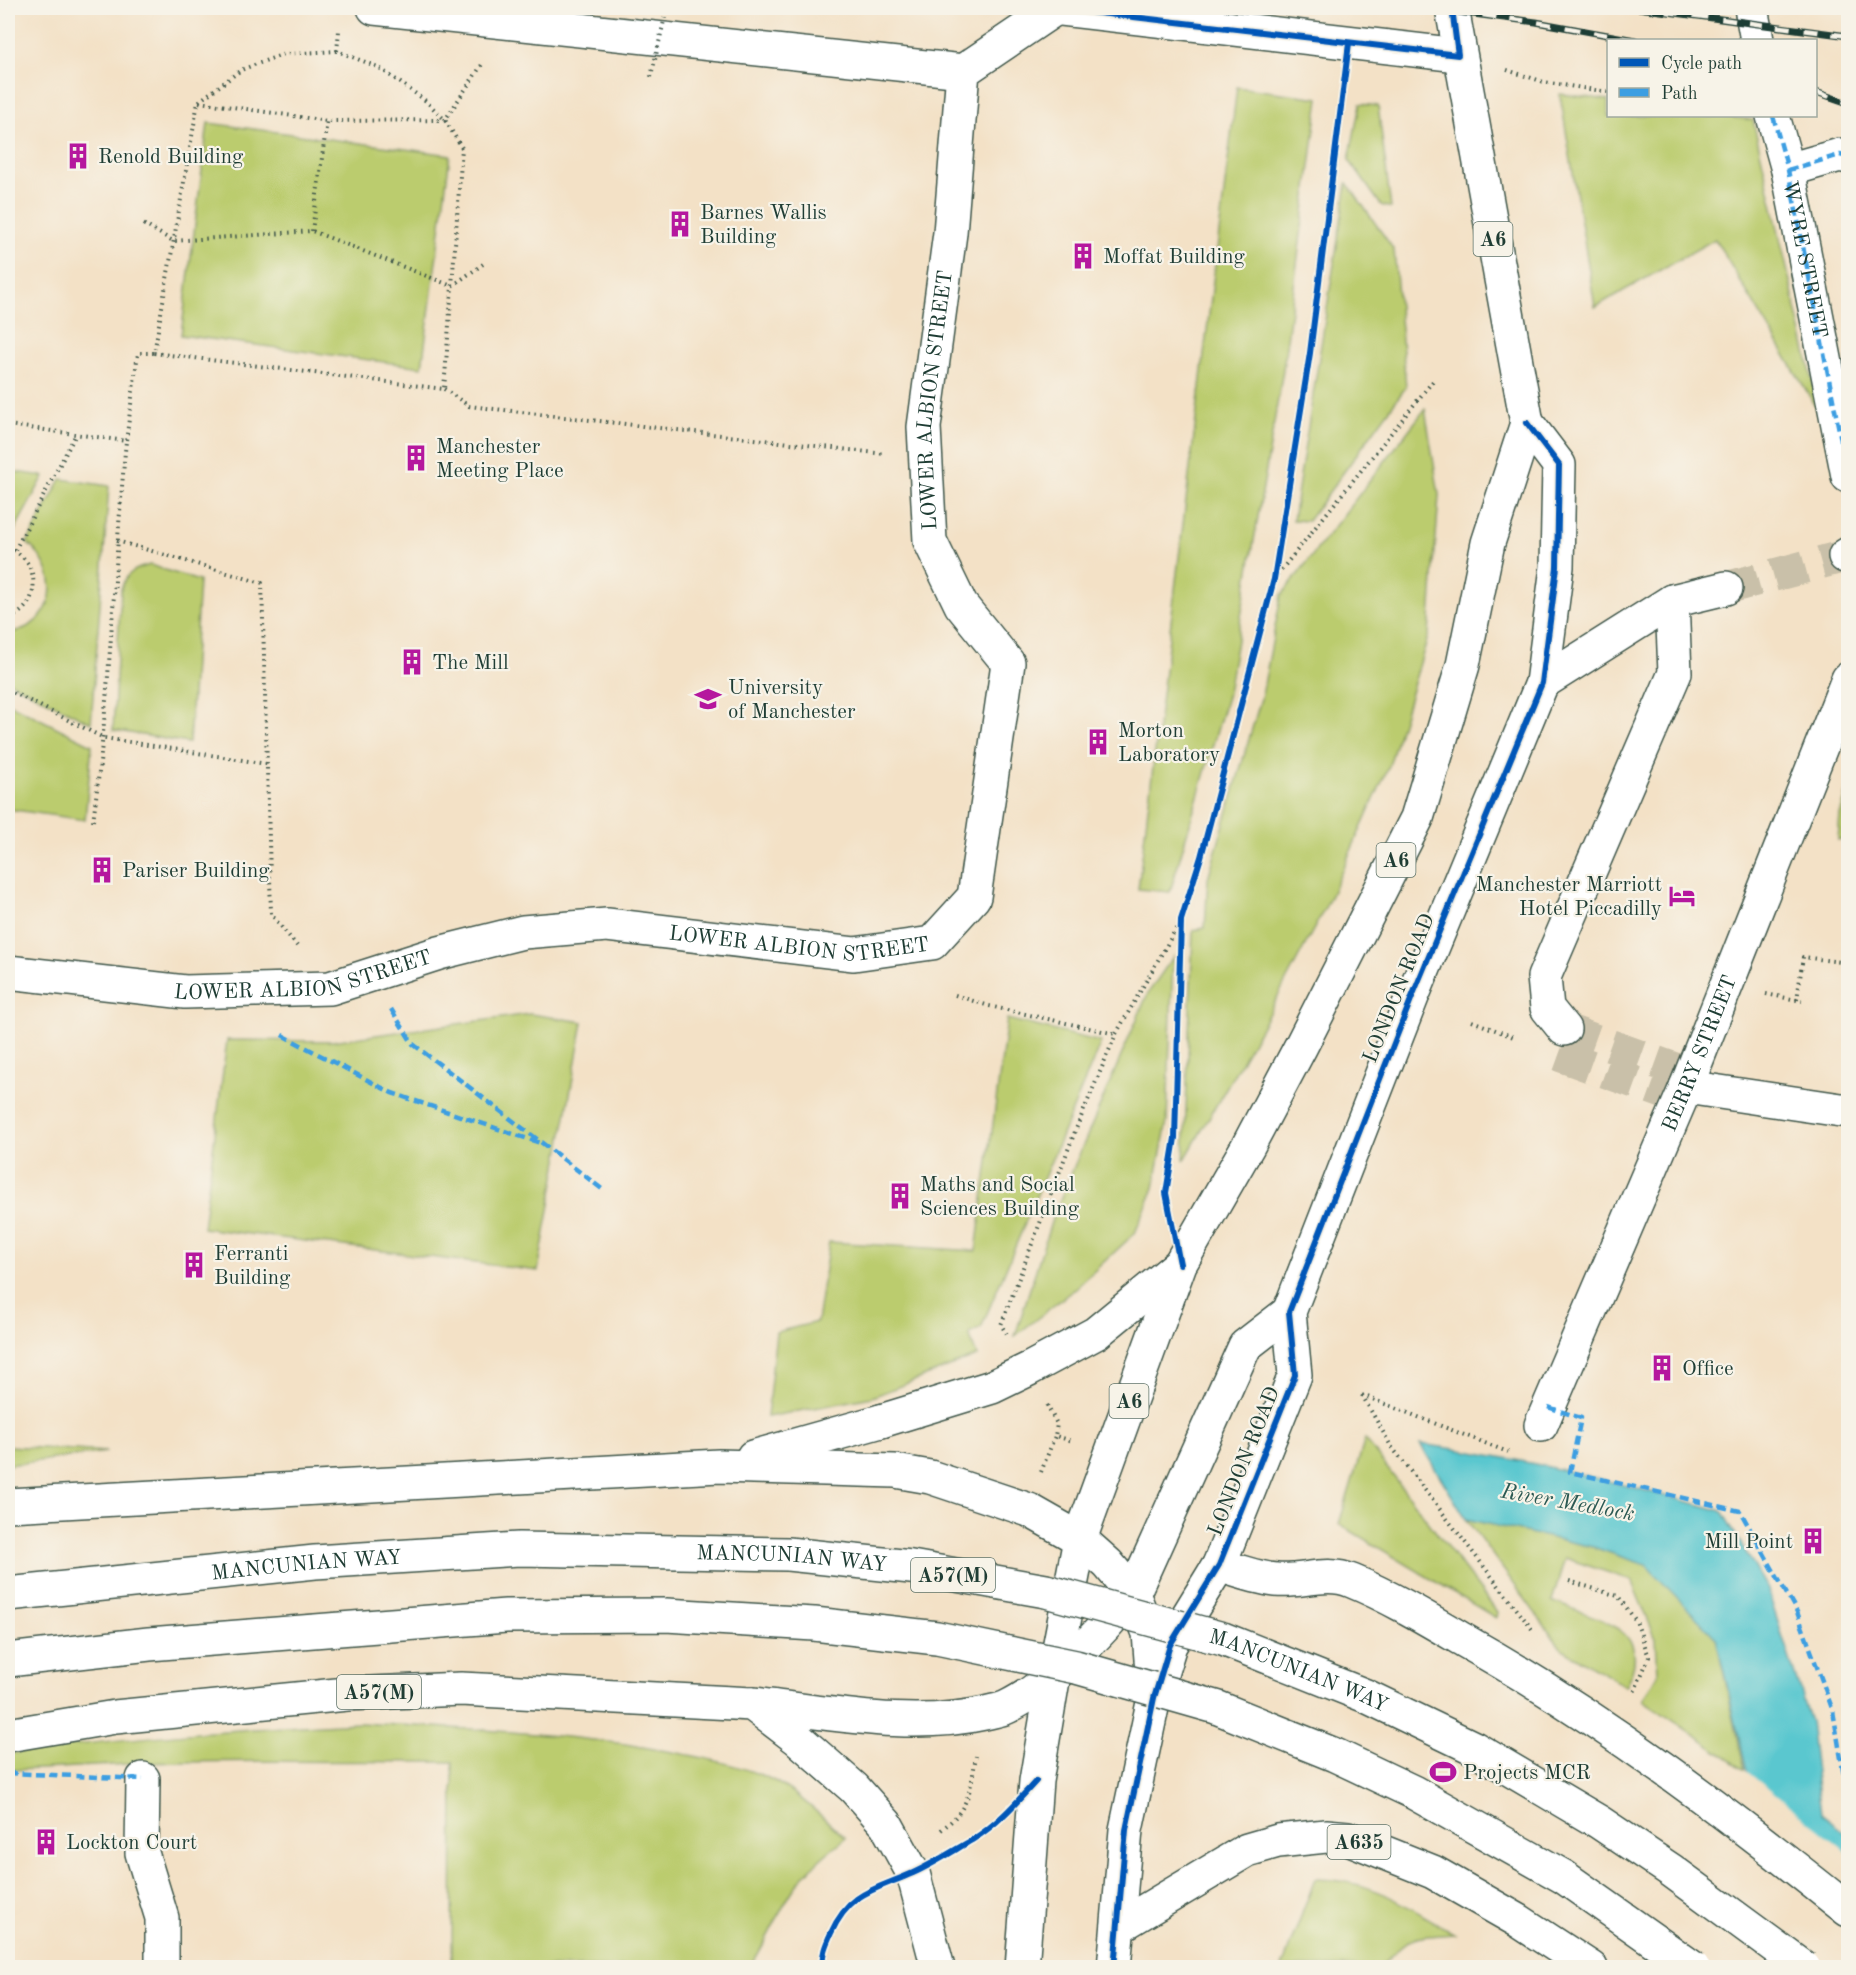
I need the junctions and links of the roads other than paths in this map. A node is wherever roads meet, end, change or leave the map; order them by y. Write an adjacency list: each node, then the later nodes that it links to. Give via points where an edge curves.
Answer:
1 (374, 8): 7 (main road)
2 (1055, 8): 6 (main road); 7 (main road)
3 (1452, 8): 6 (main road, LONDON ROAD / A6)
4 (1751, 8): 5 (main road)
5 (1757, 39)
6 (1458, 55): 11 (main road, LONDON ROAD / A6)
7 (963, 71): 18 (main road, LOWER ALBION STREET, via 950,232 924,427 930,541 961,605 1008,663 974,897 932,943 854,954 607,925 523,932 439,953 330,988 185,992)
8 (1773, 117): 10 (main road, WYRE STREET)
9 (1848, 157): 10 (main road, via 1840,155)
10 (1788, 170): 12 (main road, WYRE STREET)
11 (1527, 423): 16 (main road, LONDON ROAD / A6, via 1559,465 1557,567); 22 (main road, LONDON ROAD / A6, via 1488,543 1463,665 1417,818 1285,1076)
12 (1848, 476)
13 (1726, 588): 14 (main road)
14 (1672, 601): 16 (main road); 19 (main road, via 1675,673 1544,977 1547,1008)
15 (1848, 679): 17 (main road, BERRY STREET)
16 (1542, 683): 23 (main road, LONDON ROAD / A6)
17 (1842, 716): 20 (main road, BERRY STREET)
18 (8, 972)
19 (1564, 1029)
20 (1680, 1085): 21 (main road); 24 (main road, BERRY STREET)
21 (1848, 1111)
22 (1180, 1264): 25 (main road, via 1096,1333 992,1387); 27 (main road, LONDON ROAD / A6)
23 (1288, 1312): 28 (main road, LONDON ROAD / A6, via 1295,1376); 30 (main road, via 1245,1346)
24 (1541, 1425)
25 (719, 1466): 26 (main road); 27 (main road, via 895,1471 930,1477 1029,1510)
26 (8, 1505)
27 (1080, 1539): 30 (main road); 32 (main road, LONDON ROAD / A6)
28 (1219, 1565): 33 (main road, A6, via 1170,1645); 37 (main road, via 1278,1581 1316,1575 1350,1580 1517,1670 1730,1815)
29 (8, 1594): 45 (main road, MANCUNIAN WAY / A57(M), bridge, via 315,1562 519,1549 788,1554 911,1567 1046,1591 1223,1638 1366,1696 1474,1748 1645,1852)
30 (1133, 1594): 32 (main road, via 1108,1624); 33 (main road, via 1149,1633)
31 (8, 1660): 44 (main road, bridge, via 148,1644 506,1616 666,1615 814,1624 937,1638 1076,1667 1216,1707 1335,1755 1413,1792 1564,1876)
32 (1054, 1674): 34 (main road, via 1006,1708 959,1719 901,1719); 41 (main road, A6, via 1036,1781)
33 (1154, 1698): 38 (main road, A6, via 1126,1830)
34 (752, 1704): 35 (main road, A57(M), via 472,1690 347,1694 115,1716); 40 (main road, via 854,1788 886,1824 913,1873)
35 (8, 1736)
36 (142, 1779): 39 (main road, via 142,1853 162,1918)
37 (1848, 1910)
38 (1118, 1927): 42 (main road, A6); 43 (main road, A635, via 1247,1851 1278,1842 1337,1837 1380,1849 1433,1872 1520,1921)
39 (162, 1968)
40 (938, 1968)
41 (1022, 1968)
42 (1114, 1968)
43 (1591, 1968)
44 (1693, 1968)
45 (1804, 1968)

